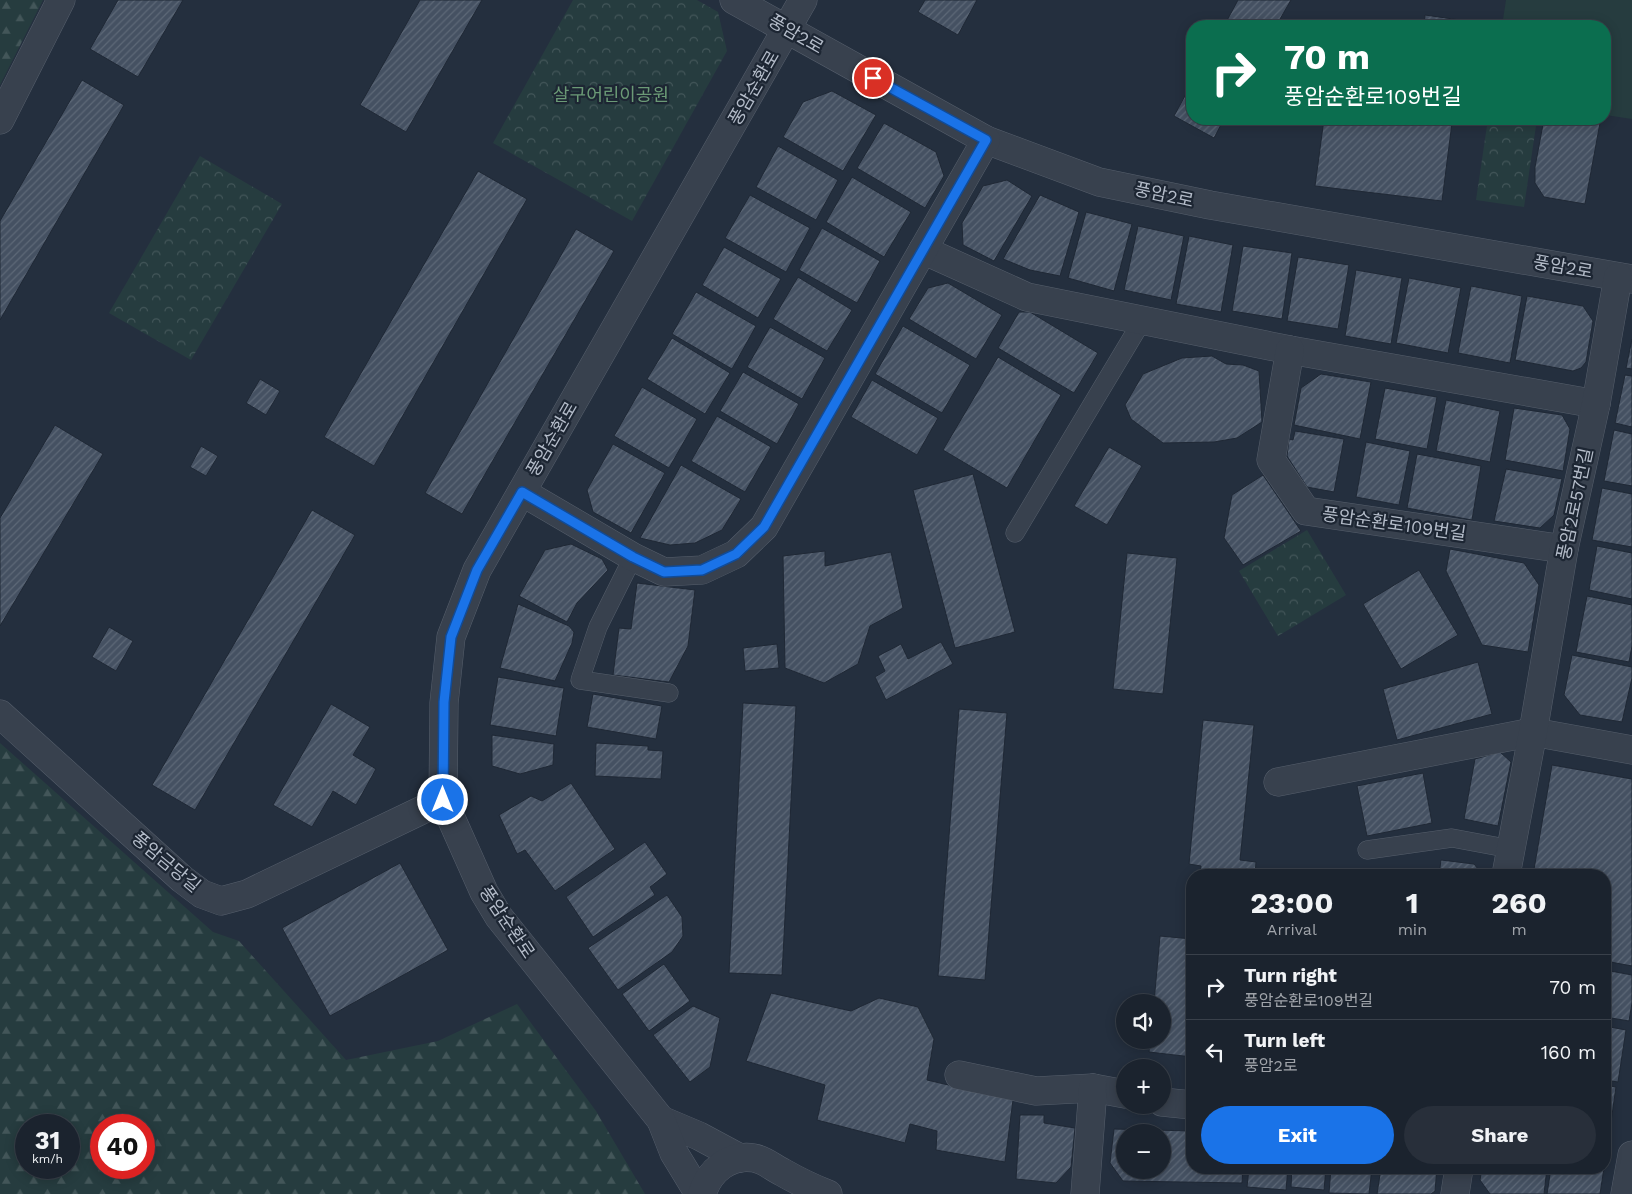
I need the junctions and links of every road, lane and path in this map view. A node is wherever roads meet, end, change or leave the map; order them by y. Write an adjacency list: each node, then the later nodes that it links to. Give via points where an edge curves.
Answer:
1 (61, 0): 5 (street)
2 (734, 0): 4 (street, 풍암2로)
3 (803, 0): 4 (street, 풍암순환로)
4 (787, 28): 6 (street, 풍암2로); 12 (street, 풍암순환로)
5 (0, 120)
6 (986, 140): 7 (street); 8 (street, 풍암2로, via 1099,182 1210,205)
7 (923, 250): 9 (street, via 1027,297); 15 (street, via 764,527 736,554 702,570 664,572)
8 (1625, 278): 11 (street, 풍암2로57번길)
9 (1142, 321): 10 (street); 13 (lane)
10 (1290, 350): 11 (street); 14 (street, 풍암순환로109번길, via 1271,460 1306,511)
11 (1596, 404): 14 (street, 풍암2로57번길)
12 (522, 492): 15 (street); 21 (street, 풍암순환로, via 477,570 451,637 444,702)
13 (1015, 533)
14 (1564, 549): 18 (street, 풍암2로57번길)
15 (633, 557): 16 (lane, via 598,627 580,680)
16 (669, 693)
17 (0, 714): 21 (street, 풍암금당길, via 182,879 202,894 221,901 247,894)
18 (1533, 732): 19 (street); 20 (street); 23 (street, 풍암2로57번길)
19 (1632, 750)
20 (1278, 782)
21 (443, 800): 29 (street, 풍암순환로, via 484,892 499,917)
22 (1367, 850): 23 (lane, 풍암2로57번길, via 1452,838)
23 (1508, 862)
24 (959, 1075): 25 (street, via 1036,1091)
25 (1093, 1088): 26 (street); 36 (street)
26 (1116, 1092)
27 (1171, 1103): 28 (street)
28 (1186, 1104)
29 (661, 1120): 31 (street, 풍암순환로); 34 (street, 풍암순환로, via 674,1153)
30 (1632, 1155): 38 (street)
31 (740, 1158): 33 (street, 풍암순환로, via 755,1158 769,1163); 34 (street, 풍암순환로, via 715,1170)
32 (1458, 1174): 37 (street)
33 (786, 1183): 35 (street, 풍암순환로)
34 (700, 1194)
35 (828, 1194)
36 (1086, 1194)
37 (1455, 1194)
38 (1625, 1194)

